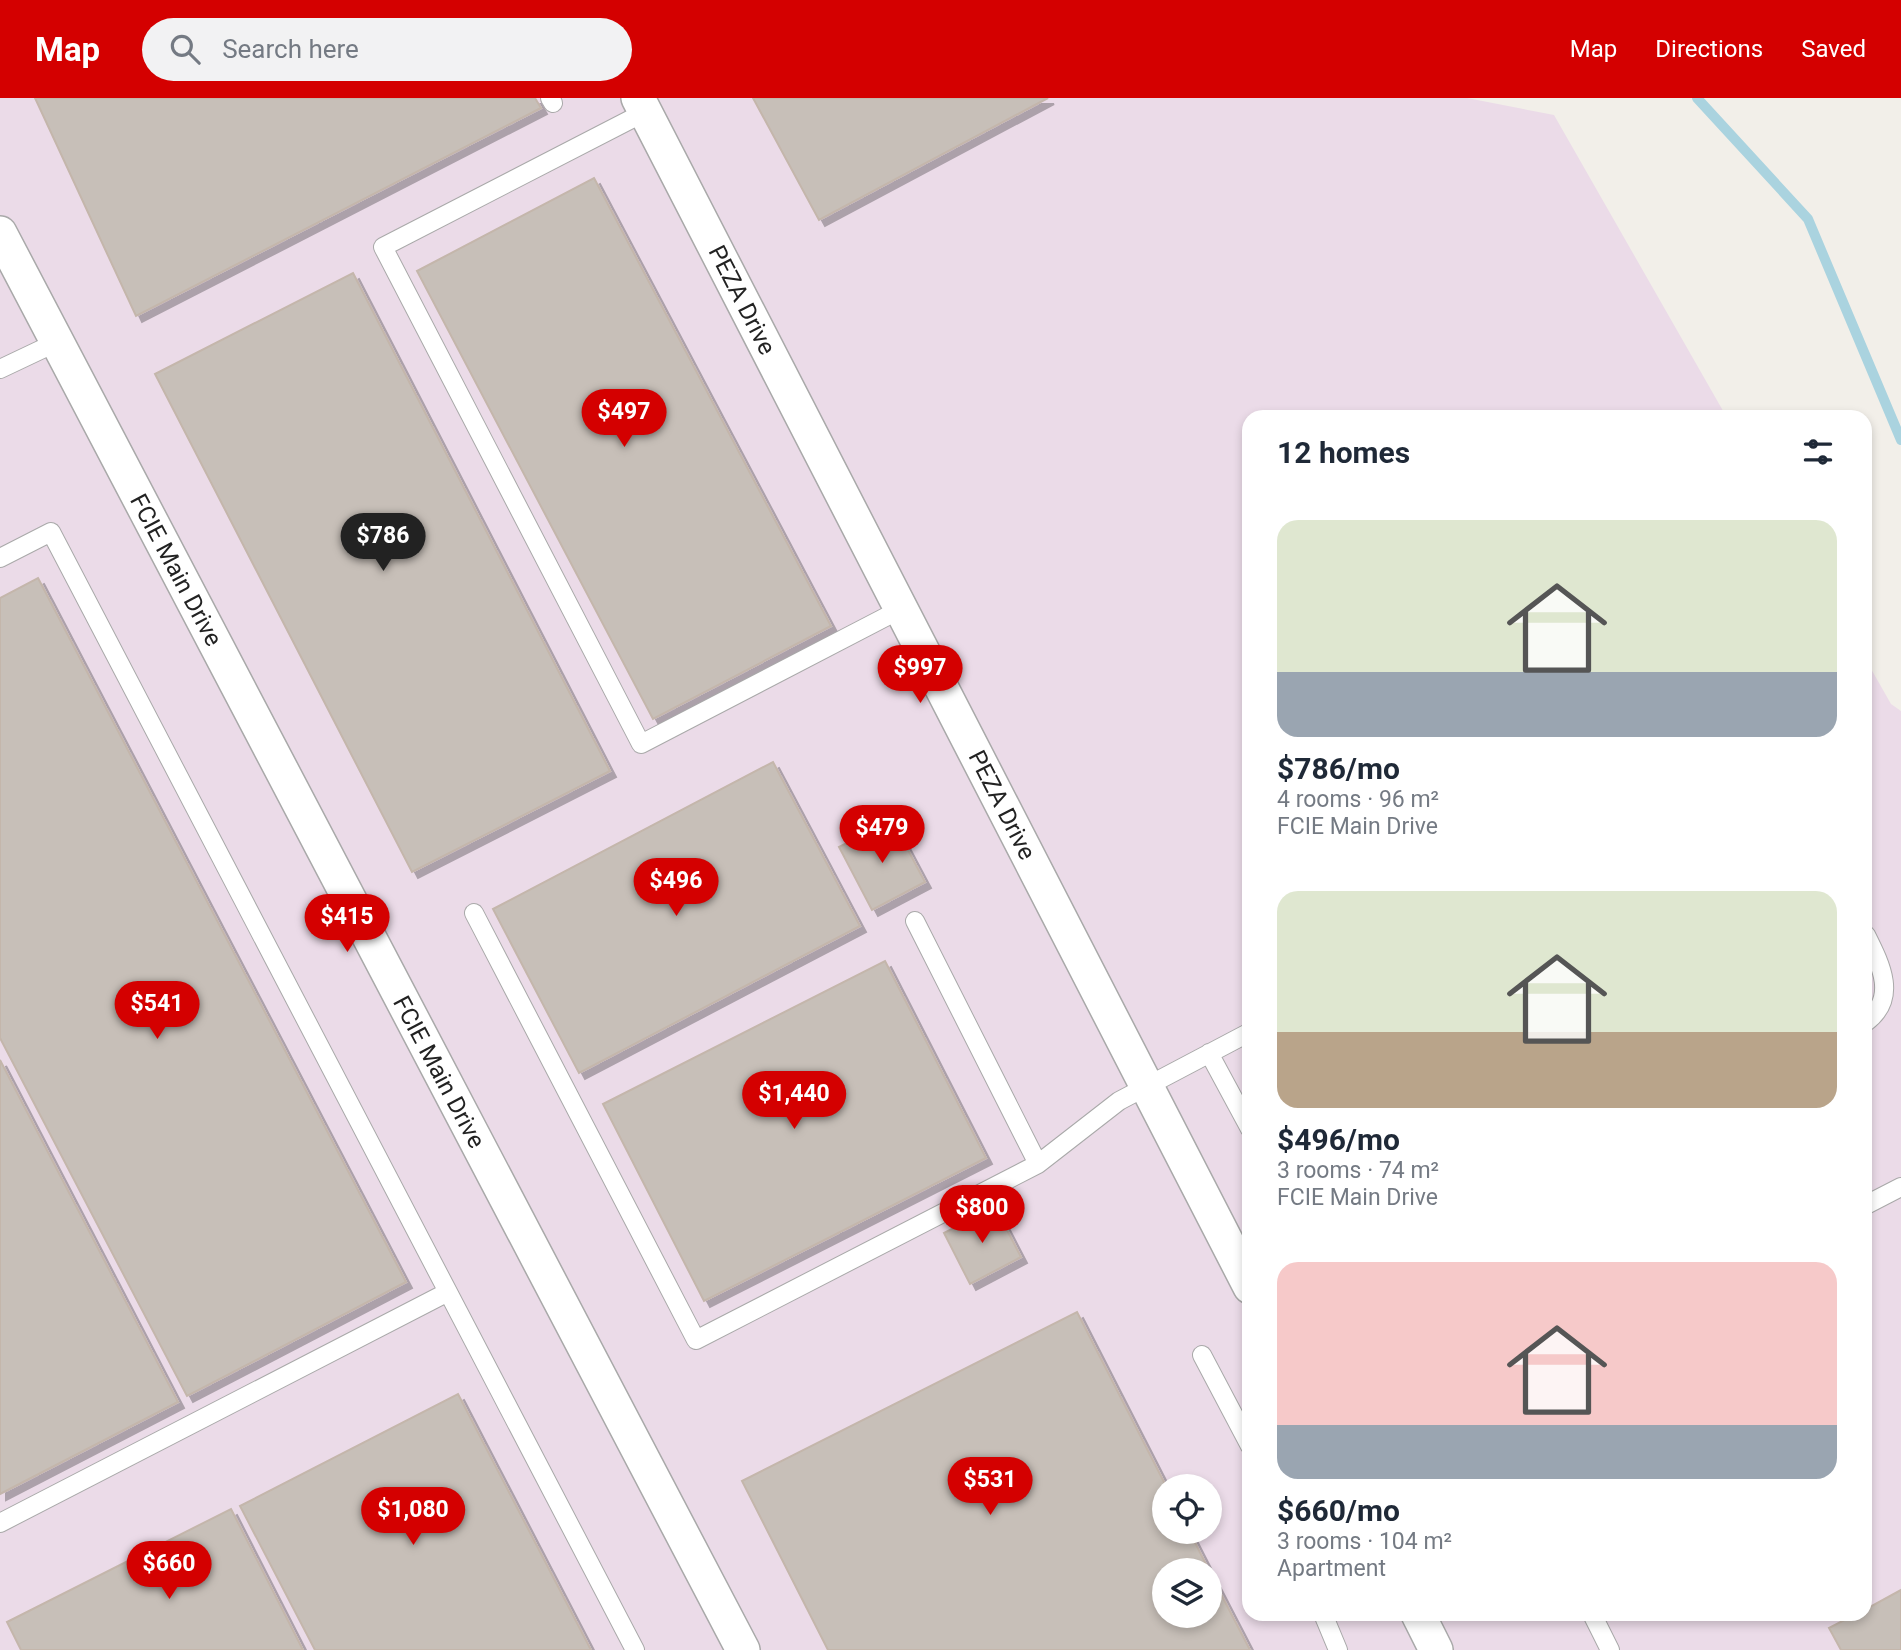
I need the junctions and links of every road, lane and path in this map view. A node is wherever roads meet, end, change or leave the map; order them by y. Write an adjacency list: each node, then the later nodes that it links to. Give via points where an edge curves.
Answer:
1 (642, 105): 6 (street, PEZA Drive); 6 (lane, via 383,247 641,744)
2 (0, 233): 3 (street, FCIE Main Drive)
3 (57, 342): 4 (lane); 27 (street, FCIE Main Drive)
4 (0, 369)
5 (0, 558): 19 (lane, via 51,532)
6 (901, 609): 13 (street, PEZA Drive)
7 (474, 912): 15 (lane, via 696,1340)
8 (915, 921): 15 (lane)
9 (1872, 947): 10 (lane, via 1885,983)
10 (1872, 1018)
11 (1242, 1036): 12 (lane)
12 (1209, 1054): 13 (lane); 14 (lane)
13 (1146, 1086): 15 (lane, via 1119,1101); 18 (street, PEZA Drive)
14 (1242, 1114)
15 (1038, 1164)
16 (1901, 1187): 17 (lane)
17 (1872, 1202)
18 (1242, 1272)
19 (448, 1292): 22 (lane); 26 (lane)
20 (1202, 1355): 21 (lane)
21 (1242, 1431)
22 (0, 1523)
23 (1326, 1621): 28 (lane)
24 (1422, 1621): 29 (street)
25 (1596, 1621): 30 (lane)
26 (635, 1650)
27 (743, 1650)
28 (1338, 1650)
29 (1436, 1650)
30 (1610, 1650)

